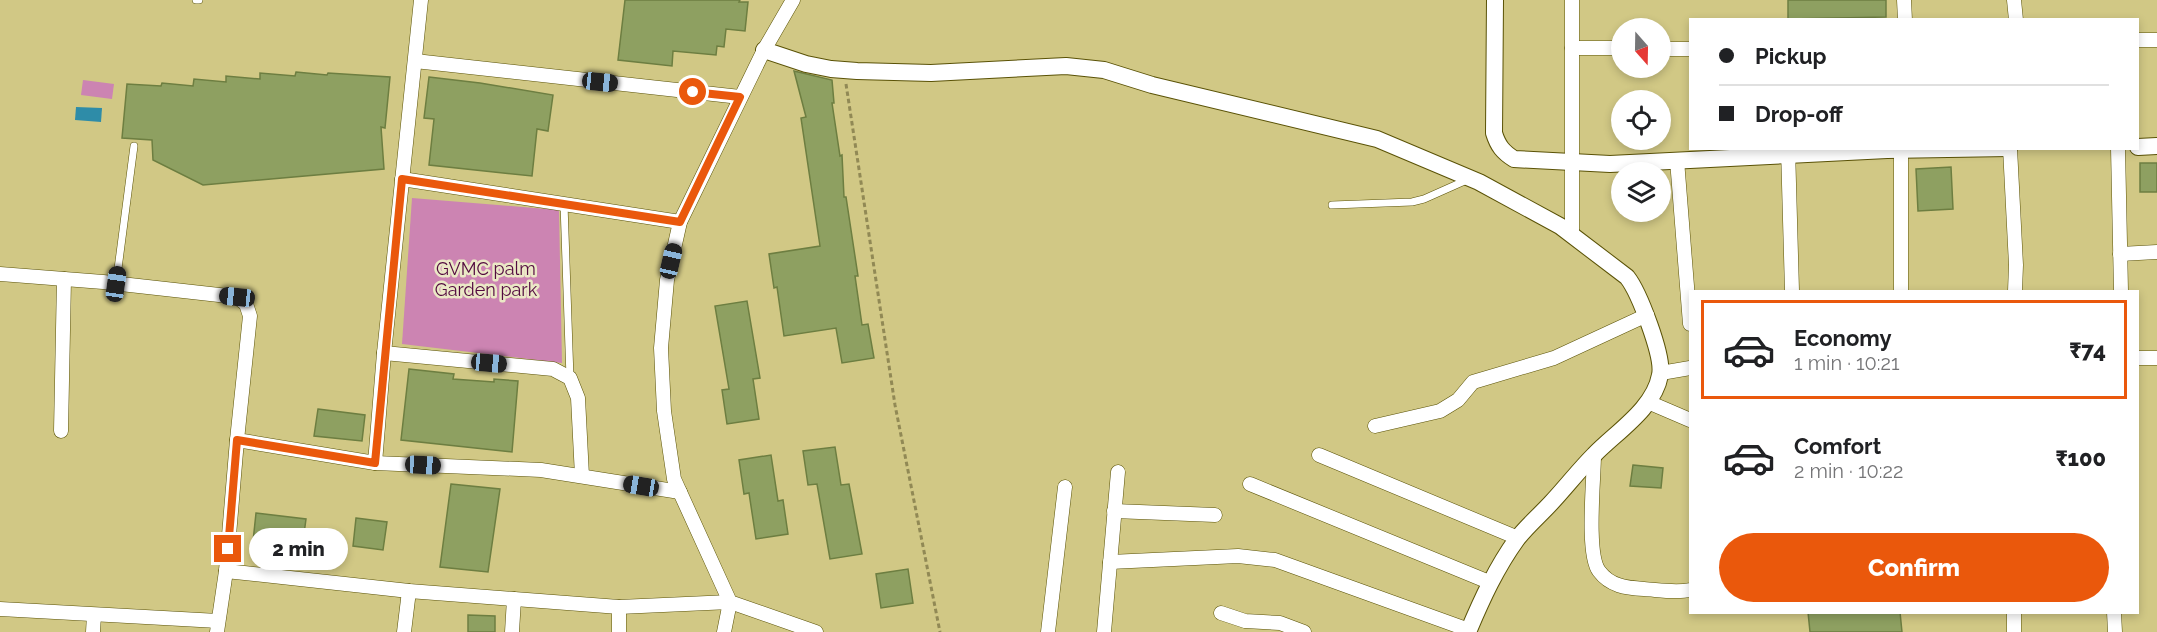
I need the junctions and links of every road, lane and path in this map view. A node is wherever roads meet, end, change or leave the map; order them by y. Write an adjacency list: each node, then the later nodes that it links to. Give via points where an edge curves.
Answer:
1 (420, 0): 16 (street)
2 (793, 0): 15 (street)
3 (1495, 0): 27 (street, via 1494,133 1498,143 1514,159)
4 (1572, 0): 11 (street)
5 (1904, 0): 7 (street)
6 (2014, 0): 8 (street)
7 (1905, 18)
8 (2016, 18)
9 (2139, 40): 10 (street)
10 (2157, 40)
11 (1572, 48): 12 (street); 27 (street)
12 (1611, 48)
13 (1671, 49): 14 (street)
14 (1689, 49)
15 (764, 50): 17 (street, via 806,64); 18 (street)
16 (415, 61): 18 (street); 29 (street)
17 (844, 70): 28 (street, via 931,73 1066,66 1104,70 1377,139); 88 (path, via 896,405)
18 (740, 97): 32 (street)
19 (134, 146): 38 (lane)
20 (2139, 147): 21 (street)
21 (2157, 147)
22 (1901, 150): 25 (street); 40 (street)
23 (2009, 150): 41 (street)
24 (2118, 150): 35 (street)
25 (1788, 152): 26 (street); 39 (street)
26 (1677, 160): 27 (street); 43 (street)
27 (1572, 162): 33 (street)
28 (1472, 178): 31 (lane, via 1412,202); 33 (street)
29 (402, 179): 30 (street); 45 (street)
30 (564, 204): 32 (street); 50 (lane)
31 (1332, 205)
32 (680, 222): 63 (street, via 666,280 662,348 664,411 674,479)
33 (1572, 235): 44 (street, via 1627,277)
34 (2157, 252): 35 (street)
35 (2121, 254): 42 (street)
36 (0, 274): 37 (street)
37 (64, 279): 38 (street); 54 (street)
38 (116, 284): 55 (street, via 237,297 246,304 250,316)
39 (1792, 290)
40 (1901, 290)
41 (2015, 290)
42 (2121, 290)
43 (1689, 311)
44 (1647, 315): 49 (street); 53 (street, via 1554,358 1473,382 1458,400 1440,411)
45 (384, 353): 50 (street, via 553,369); 58 (street)
46 (2139, 358): 47 (street)
47 (2157, 358)
48 (1689, 368): 49 (street)
49 (1661, 374): 51 (street)
50 (570, 378): 60 (street, via 578,398)
51 (1648, 402): 52 (street); 57 (street)
52 (1689, 420)
53 (1375, 426)
54 (61, 431)
55 (237, 440): 58 (street); 68 (street)
56 (1319, 455): 66 (street)
57 (1594, 455): 66 (street); 70 (street, via 1592,549 1597,569 1624,588)
58 (375, 463): 60 (street, via 541,470)
59 (1118, 472): 64 (street)
60 (582, 476): 63 (street)
61 (1250, 483): 69 (street)
62 (1065, 487): 89 (street)
63 (680, 492): 73 (street)
64 (1114, 510): 65 (street); 67 (street)
65 (1215, 515)
66 (1518, 538): 69 (street)
67 (1110, 562): 81 (street, via 1238,556 1275,560); 90 (street)
68 (226, 571): 71 (street); 80 (street)
69 (1489, 582): 81 (street)
70 (1689, 590)
71 (409, 591): 72 (street); 83 (street)
72 (514, 599): 74 (street); 84 (street)
73 (730, 602): 74 (street); 86 (street); 87 (street)
74 (619, 607): 85 (street)
75 (0, 609): 79 (street)
76 (1221, 613): 91 (street, via 1245,621 1280,623)
77 (2014, 614): 92 (street)
78 (2114, 614): 93 (street)
79 (94, 615): 80 (street); 82 (street)
80 (218, 627)
81 (1468, 631)
82 (93, 632)
83 (404, 632)
84 (512, 632)
85 (618, 632)
86 (724, 632)
87 (816, 632)
88 (940, 632)
89 (1048, 632)
90 (1104, 632)
91 (1304, 632)
92 (2014, 632)
93 (2115, 632)

